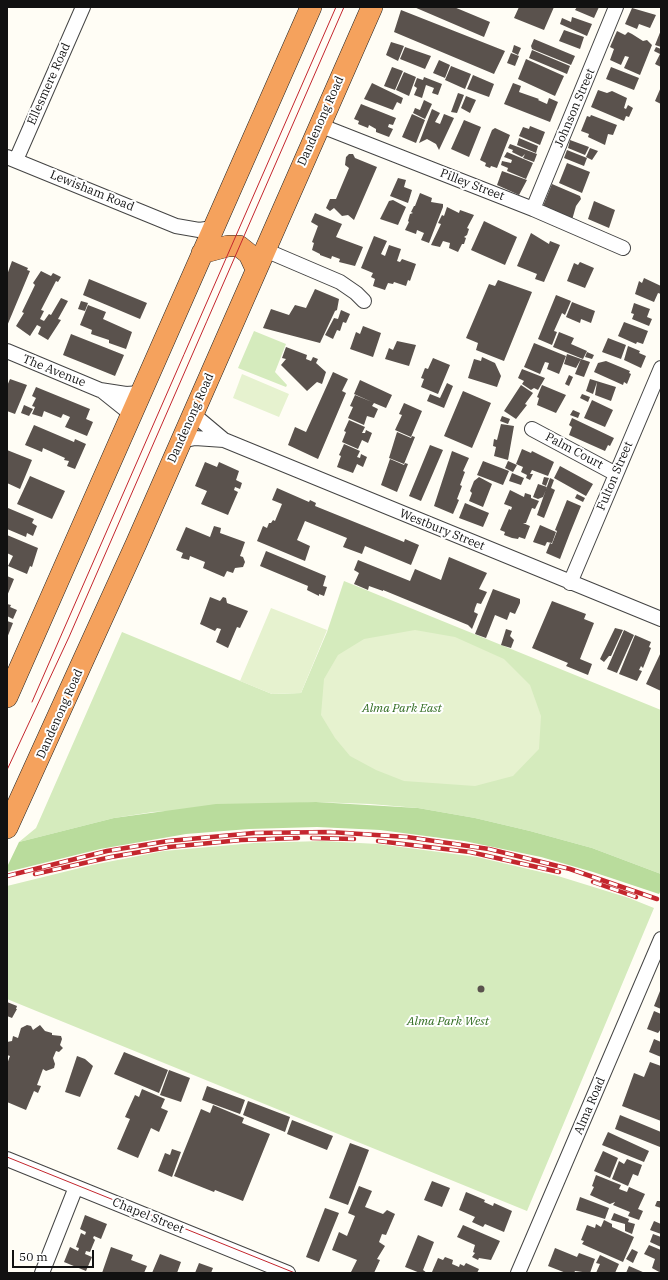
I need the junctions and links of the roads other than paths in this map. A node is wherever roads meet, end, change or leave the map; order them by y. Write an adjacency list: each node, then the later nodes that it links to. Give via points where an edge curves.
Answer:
1 (83, 7): 6 (street, Ellesmere Road)
2 (311, 7): 9 (highway)
3 (372, 7): 5 (highway, Dandenong Road)
4 (616, 7): 7 (street, Johnson Street)
5 (319, 125): 7 (street, Pilley Street); 11 (highway, Dandenong Road)
6 (11, 158): 8 (street, Lewisham Road)
7 (533, 209): 10 (street, Pilley Street)
8 (176, 226): 9 (street, Lewisham Road, via 199,230); 12 (street, Lewisham Road, via 192,237)
9 (213, 228): 12 (highway)
10 (623, 248)
11 (265, 250): 13 (highway, Dandenong Road); 14 (street, via 340,282)
12 (202, 253): 13 (highway, via 228,246 239,246 249,254); 18 (highway)
13 (256, 270): 20 (highway, Dandenong Road)
14 (364, 301)
15 (7, 351): 17 (street, The Avenue)
16 (661, 368): 24 (street, Fulton Street)
17 (100, 390): 18 (street, The Avenue, via 126,394); 19 (street, The Avenue)
18 (141, 393): 19 (highway)
19 (132, 414): 27 (highway)
20 (193, 414): 22 (street, Westbury Street); 23 (highway, Dandenong Road)
21 (532, 429): 24 (street, Palm Court)
22 (224, 440): 23 (street, Westbury Street, via 195,438); 25 (street, Westbury Street)
23 (181, 441): 29 (highway, Dandenong Road, via 65,704)
24 (616, 474): 25 (street, Fulton Street)
25 (570, 583): 26 (street, Westbury Street)
26 (661, 619)
27 (13, 670): 28 (highway)
28 (7, 697)
29 (7, 828)
30 (660, 944): 36 (street, Alma Road)
31 (7, 1159): 32 (street, Chapel Street)
32 (76, 1187): 33 (street, Chapel Street); 34 (street)
33 (264, 1268): 35 (street, Chapel Street)
34 (42, 1273)
35 (288, 1273)
36 (518, 1273)

